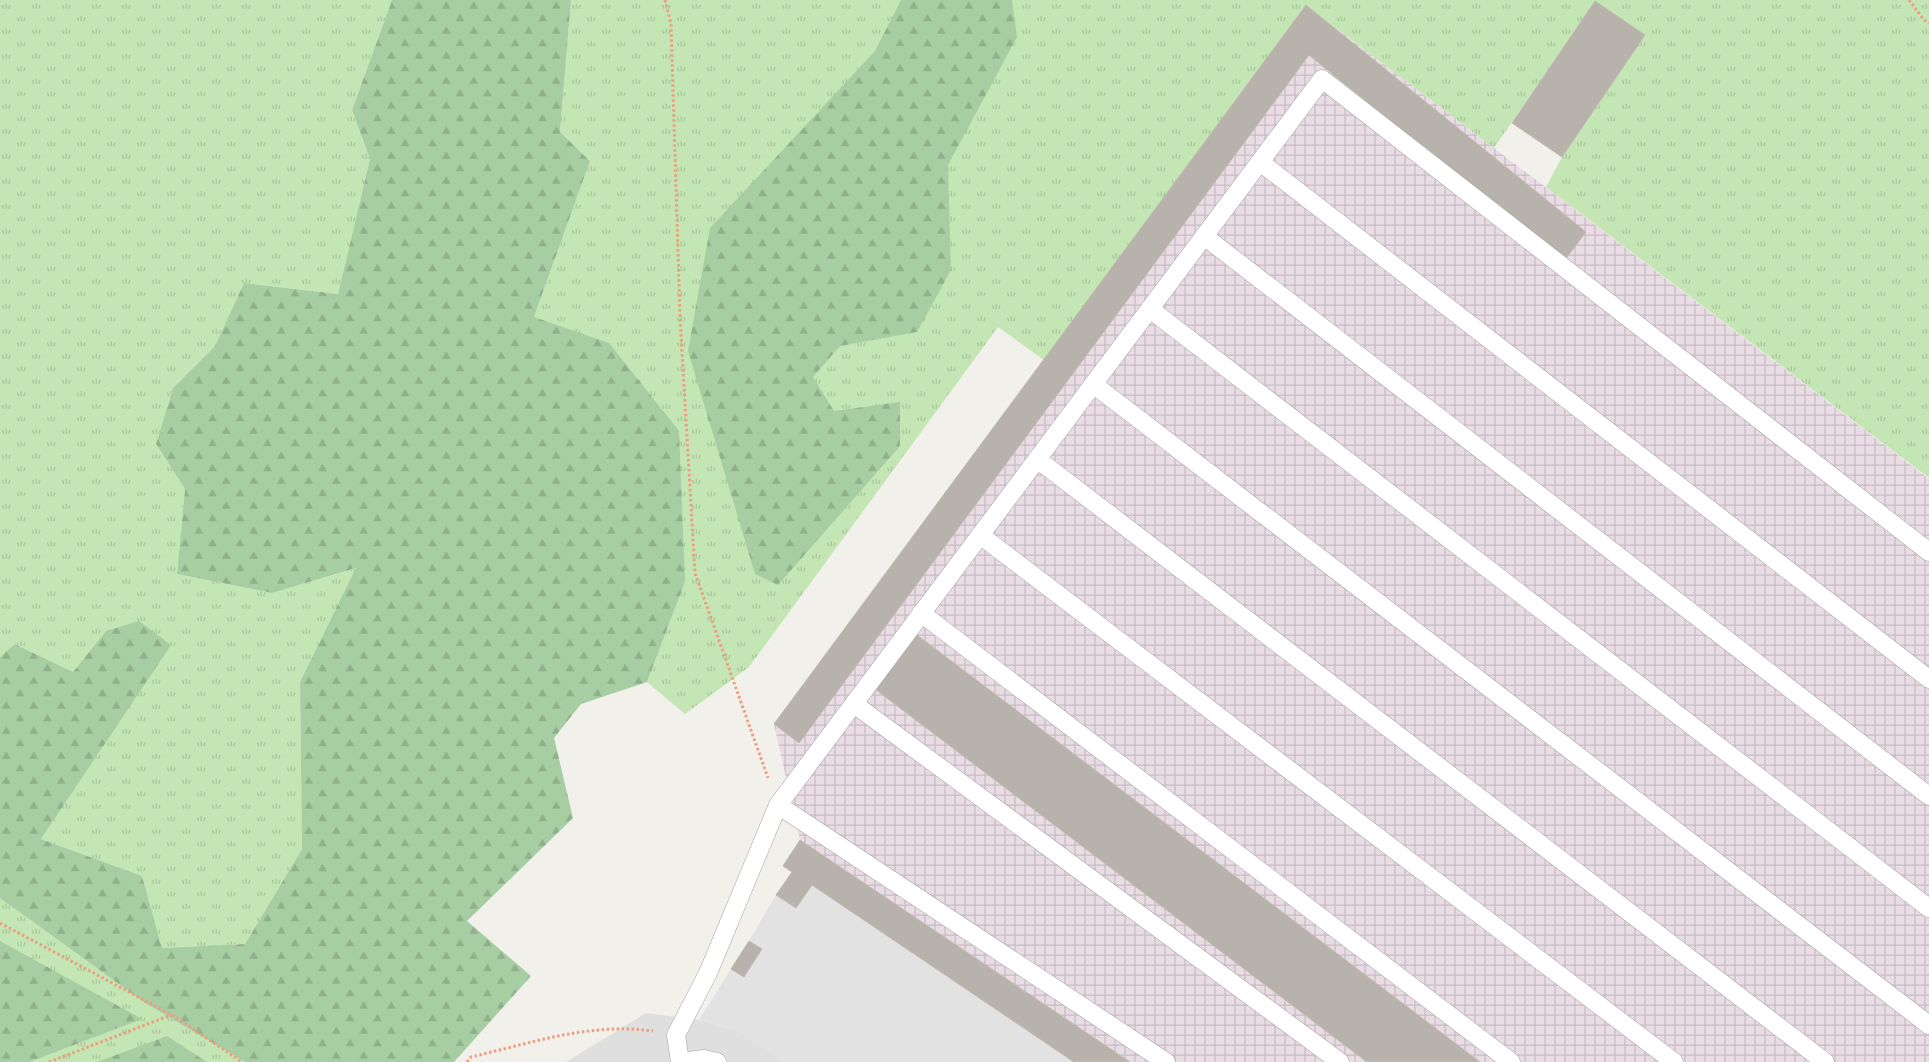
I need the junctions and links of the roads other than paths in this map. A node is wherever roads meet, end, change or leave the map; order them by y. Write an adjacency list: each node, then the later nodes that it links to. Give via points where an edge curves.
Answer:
1 (1260, 162): 2 (lane); 7 (lane, via 1322,79); 9 (lane)
2 (1204, 236): 3 (lane); 11 (lane)
3 (1150, 309): 4 (lane); 13 (lane)
4 (1093, 384): 5 (lane); 14 (lane)
5 (1037, 459): 6 (lane); 21 (lane)
6 (980, 535): 8 (lane); 20 (lane)
7 (1929, 552)
8 (921, 613): 10 (lane); 19 (lane)
9 (1929, 679)
10 (854, 704): 12 (lane); 18 (lane)
11 (1929, 796)
12 (778, 805): 15 (lane, via 708,973 676,1034); 17 (lane)
13 (1929, 908)
14 (1929, 1025)
15 (680, 1062): 16 (lane, via 704,1059)
16 (716, 1062)
17 (1166, 1062)
18 (1340, 1062)
19 (1511, 1062)
20 (1674, 1062)
21 (1825, 1062)

